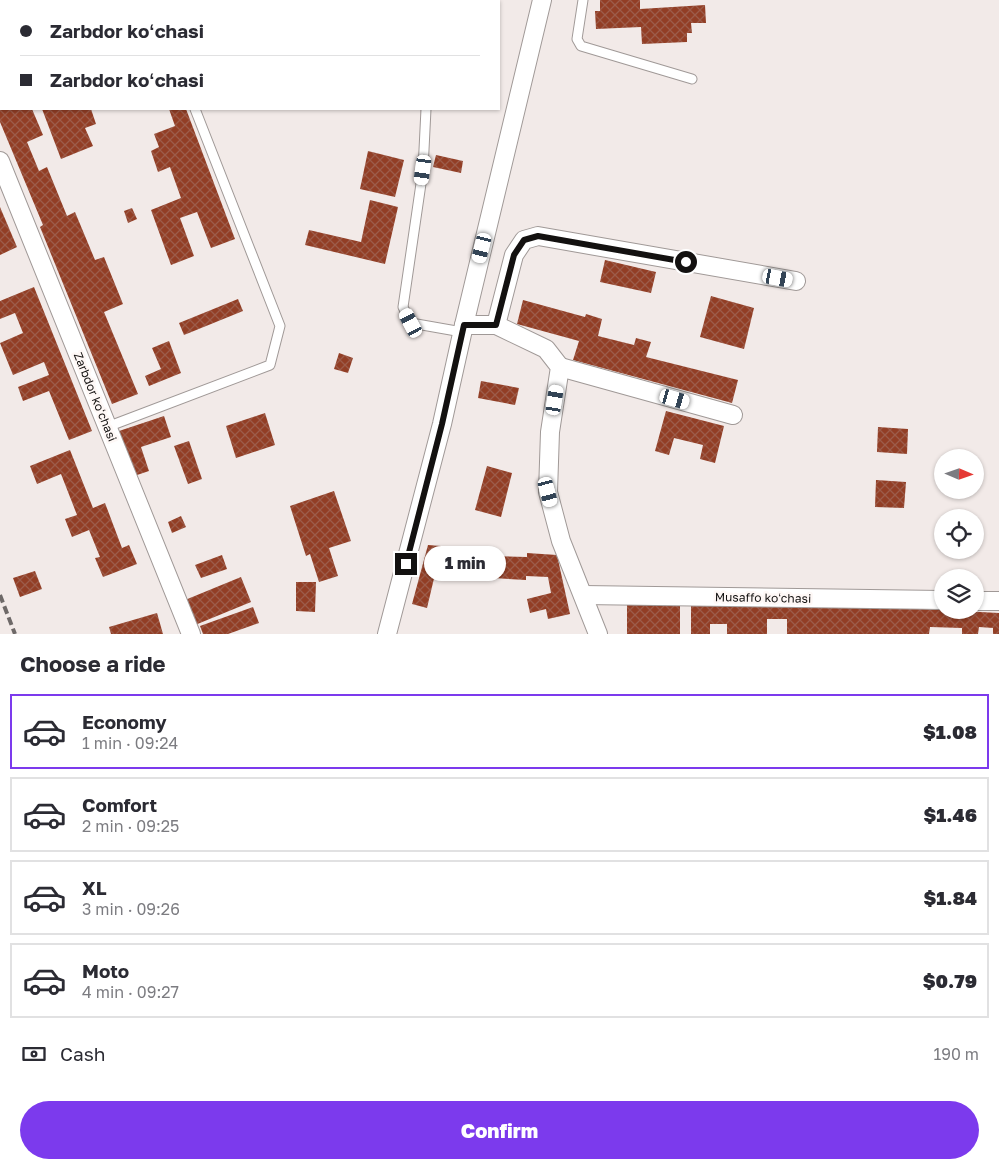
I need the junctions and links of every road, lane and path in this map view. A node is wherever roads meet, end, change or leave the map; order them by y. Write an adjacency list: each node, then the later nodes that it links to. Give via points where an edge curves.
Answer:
1 (542, 0): 9 (street)
2 (582, 0): 3 (lane, via 577,39 581,46)
3 (692, 80)
4 (195, 110): 12 (lane, via 280,326 270,365)
5 (426, 110): 9 (lane, via 423,170 403,307 411,323)
6 (0, 161): 12 (street, Zarbdor koʻchasi)
7 (796, 281): 8 (street, via 538,236 524,240 514,255)
8 (496, 325): 9 (street); 10 (street, via 546,349)
9 (463, 328): 18 (street, via 434,458)
10 (560, 367): 11 (street); 13 (street, via 550,432 548,492 561,541)
11 (733, 415)
12 (107, 427): 17 (street, Zarbdor koʻchasi)
13 (583, 595): 14 (street, Musaffo koʻchasi); 19 (street)
14 (934, 600)
15 (984, 601): 16 (street)
16 (999, 601)
17 (191, 634)
18 (387, 634)
19 (598, 634)

